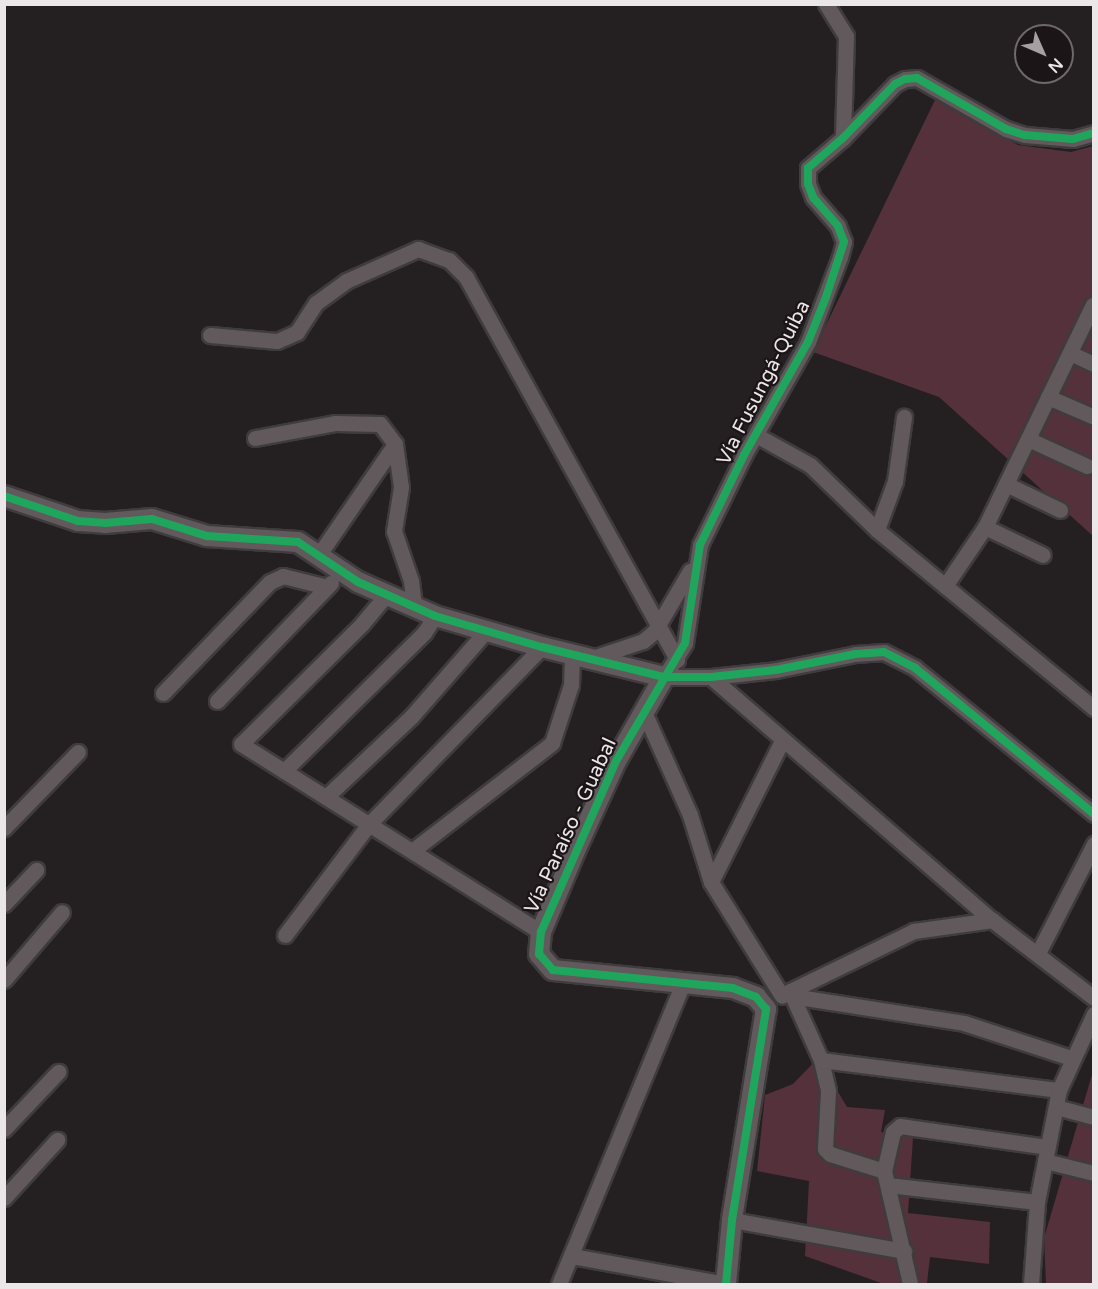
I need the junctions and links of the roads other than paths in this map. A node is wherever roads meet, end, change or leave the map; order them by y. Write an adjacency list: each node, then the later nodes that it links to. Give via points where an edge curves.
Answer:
1 (826, 4): 3 (street, via 846,36)
2 (1094, 133): 3 (street, Vía Fusungá-Quiba, via 1073,139 1025,135 986,118 917,78 895,84)
3 (843, 138): 11 (street, Vía Fusungá-Quiba, via 808,168 813,197 838,226 844,242 840,257 808,342)
4 (1093, 305): 6 (street)
5 (210, 335): 30 (street, via 277,341 297,332 327,291 346,281 418,249 449,260 466,277)
6 (1070, 353): 7 (street); 8 (street)
7 (1094, 364)
8 (1048, 397): 10 (street); 13 (street)
9 (904, 417): 20 (street, via 895,481)
10 (1094, 417)
11 (756, 435): 20 (street, via 810,465); 23 (street, Vía Fusungá-Quiba)
12 (255, 438): 14 (street, via 335,423 380,424)
13 (1028, 439): 15 (street); 16 (street)
14 (395, 444): 21 (street); 28 (street, via 401,487 394,531 411,581)
15 (1087, 466)
16 (1006, 484): 18 (street); 19 (street)
17 (4, 496): 21 (street, via 78,521 152,519 207,536 298,542)
18 (1060, 510)
19 (985, 527): 22 (street); 25 (street)
20 (877, 530): 25 (street)
21 (318, 555): 24 (street)
22 (1043, 555)
23 (696, 560): 30 (street); 34 (street, via 685,643)
24 (342, 572): 26 (street); 27 (street)
25 (945, 586): 39 (street)
26 (327, 587): 37 (street, via 283,576 270,582); 38 (street)
27 (387, 594): 28 (street); 43 (street, via 362,624 241,744)
28 (414, 606): 29 (street)
29 (435, 616): 31 (street); 43 (street, via 424,633)
30 (660, 625): 33 (street, via 643,641); 34 (street)
31 (486, 631): 32 (street); 44 (street, via 411,717)
32 (542, 647): 33 (street); 46 (street)
33 (581, 657): 35 (street); 49 (street, via 552,743)
34 (677, 660): 35 (street)
35 (664, 676): 36 (street); 40 (street, Vía Paraíso - Guabal)
36 (711, 677): 41 (street); 45 (street, via 884,652 915,668)
37 (163, 693)
38 (217, 701)
39 (1094, 708)
40 (644, 712): 51 (street, via 690,815); 55 (street, Vía Paraíso - Guabal, via 616,761)
41 (782, 741): 51 (street); 54 (street)
42 (78, 752): 47 (street)
43 (284, 771): 44 (street)
44 (326, 797): 46 (street)
45 (1094, 814)
46 (369, 824): 49 (street); 56 (street)
47 (4, 828)
48 (1094, 844): 57 (street)
49 (412, 850): 55 (street)
50 (36, 870): 52 (street)
51 (711, 882): 60 (street)
52 (4, 904)
53 (62, 912): 58 (street)
54 (992, 920): 57 (street); 60 (street, via 914,931)
55 (541, 932): 59 (street, Vía Paraíso - Guabal, via 539,954 553,970)
56 (285, 935)
57 (1038, 953): 61 (street)
58 (4, 980)
59 (683, 983): 62 (street, Vía Paraíso - Guabal, via 748,993); 79 (street)
60 (788, 994): 62 (street); 64 (street, via 964,1023); 65 (street)
61 (1094, 998)
62 (766, 1009): 77 (street)
63 (1094, 1014): 64 (street)
64 (1071, 1058): 67 (street)
65 (821, 1060): 67 (street); 74 (street, via 828,1091 825,1149)
66 (58, 1071): 70 (street)
67 (1059, 1090): 68 (street)
68 (1056, 1107): 69 (street); 72 (street)
69 (1094, 1117)
70 (4, 1129)
71 (57, 1140): 75 (street)
72 (1046, 1154): 73 (street); 74 (street, via 900,1126 893,1132); 76 (street)
73 (1094, 1173)
74 (886, 1178): 76 (street); 78 (street)
75 (4, 1198)
76 (1037, 1202): 83 (street)
77 (732, 1220): 78 (street); 81 (street)
78 (904, 1251): 82 (street)
79 (572, 1256): 80 (street); 81 (street)
80 (559, 1284)
81 (726, 1284)
82 (910, 1284)
83 (1031, 1284)

